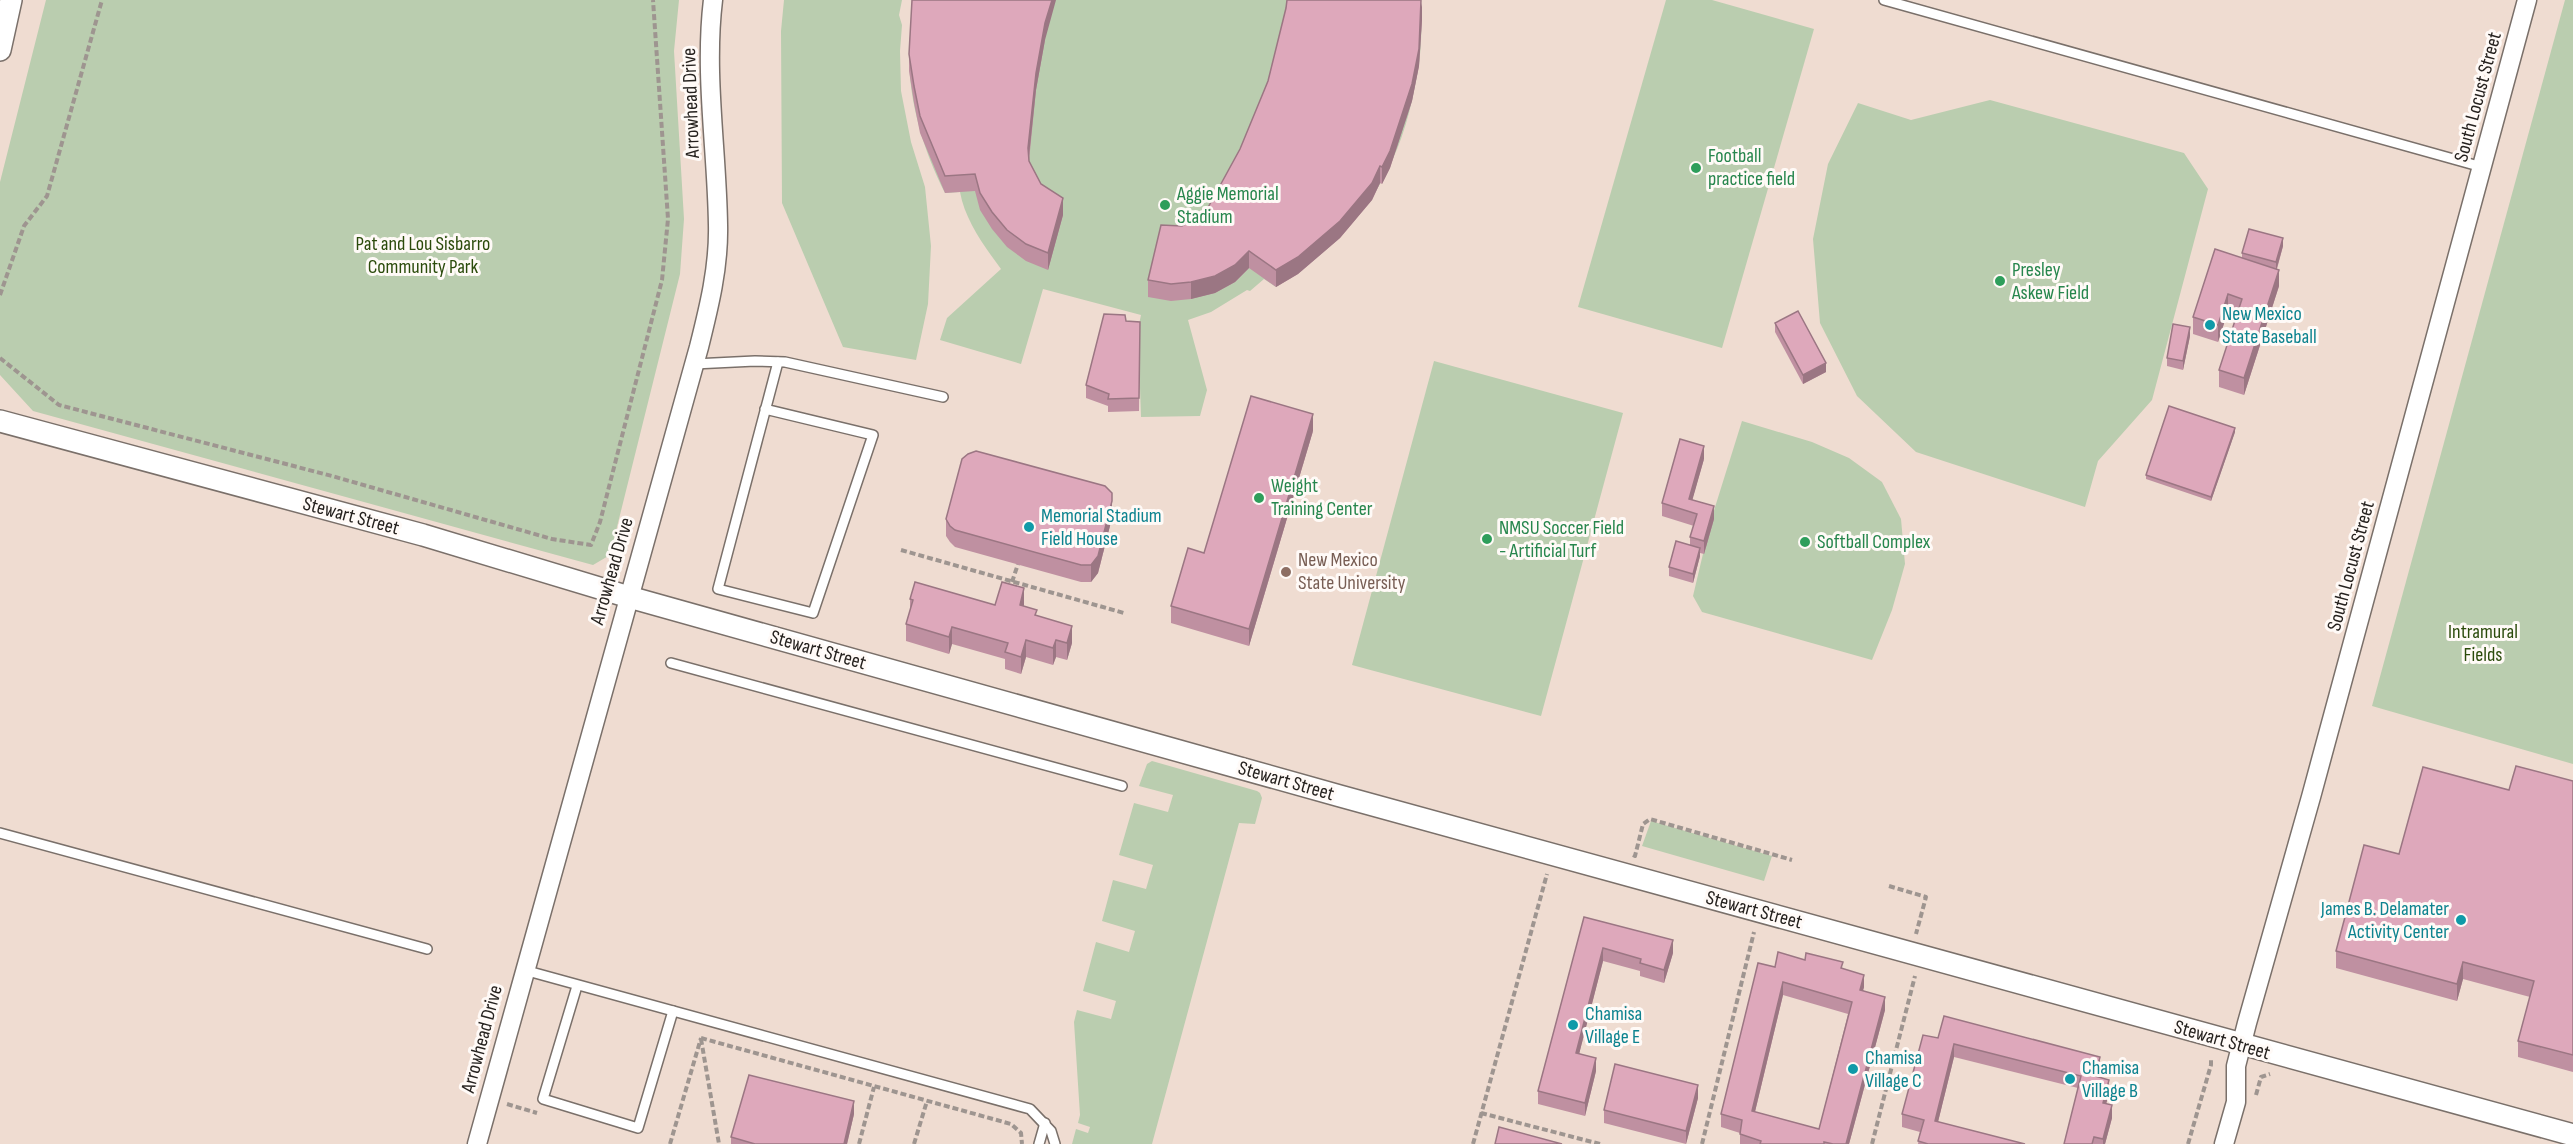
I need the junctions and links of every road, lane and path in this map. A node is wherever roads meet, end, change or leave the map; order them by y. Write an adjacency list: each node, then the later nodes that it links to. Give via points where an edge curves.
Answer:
1 (11, 0): 7 (street)
2 (102, 0): 9 (path, via 47,196 24,226)
3 (652, 0): 10 (path, via 668,219 662,280 591,545 552,539 332,476 59,405)
4 (713, 0): 12 (street, Arrowhead Drive, via 710,67 717,255 707,317)
5 (1884, 0): 8 (lane)
6 (2528, 0): 8 (street, South Locust Street)
7 (0, 50)
8 (2483, 167): 36 (street, South Locust Street)
9 (0, 295)
10 (0, 358)
11 (778, 362): 12 (lane); 13 (lane); 14 (lane)
12 (694, 364): 19 (street, Arrowhead Drive)
13 (943, 397)
14 (765, 409): 14 (lane, via 718,589 813,613 873,435)
15 (0, 421): 19 (street, Stewart Street, via 423,535)
16 (901, 550): 18 (path)
17 (1018, 564): 18 (path)
18 (1012, 582): 20 (path)
19 (628, 597): 30 (street, Stewart Street); 31 (street, Arrowhead Drive)
20 (1124, 613)
21 (671, 663): 22 (lane)
22 (1122, 786)
23 (0, 833): 29 (lane)
24 (1628, 854): 25 (path, via 1635,856 1643,824 1650,819)
25 (1792, 860)
26 (1547, 874): 42 (path)
27 (1889, 886): 30 (path, via 1926,897)
28 (1754, 932): 55 (path)
29 (427, 949)
30 (1911, 954): 36 (street, Stewart Street)
31 (524, 970): 33 (lane); 45 (street, Arrowhead Drive)
32 (1915, 976): 56 (path)
33 (577, 986): 34 (lane); 34 (lane, via 543,1099 638,1128)
34 (673, 1011): 43 (lane, via 1030,1108)
35 (701, 1038): 39 (path); 46 (path); 47 (path)
36 (2241, 1045): 44 (street, Stewart Street); 58 (street, South Locust Street, via 2236,1066 2236,1102)
37 (2211, 1058): 57 (path)
38 (2272, 1074): 40 (path, via 2261,1077)
39 (874, 1087): 41 (path); 48 (path)
40 (2254, 1099)
41 (927, 1101): 49 (path); 50 (path, via 1011,1124 1021,1133)
42 (1481, 1113): 53 (path); 54 (path)
43 (1045, 1123): 51 (lane); 52 (lane)
44 (2573, 1135)
45 (477, 1144)
46 (670, 1144)
47 (719, 1144)
48 (859, 1144)
49 (914, 1144)
50 (1022, 1144)
51 (1039, 1144)
52 (1054, 1144)
53 (1473, 1144)
54 (1600, 1144)
55 (1702, 1144)
56 (1872, 1144)
57 (2188, 1144)
58 (2224, 1144)

